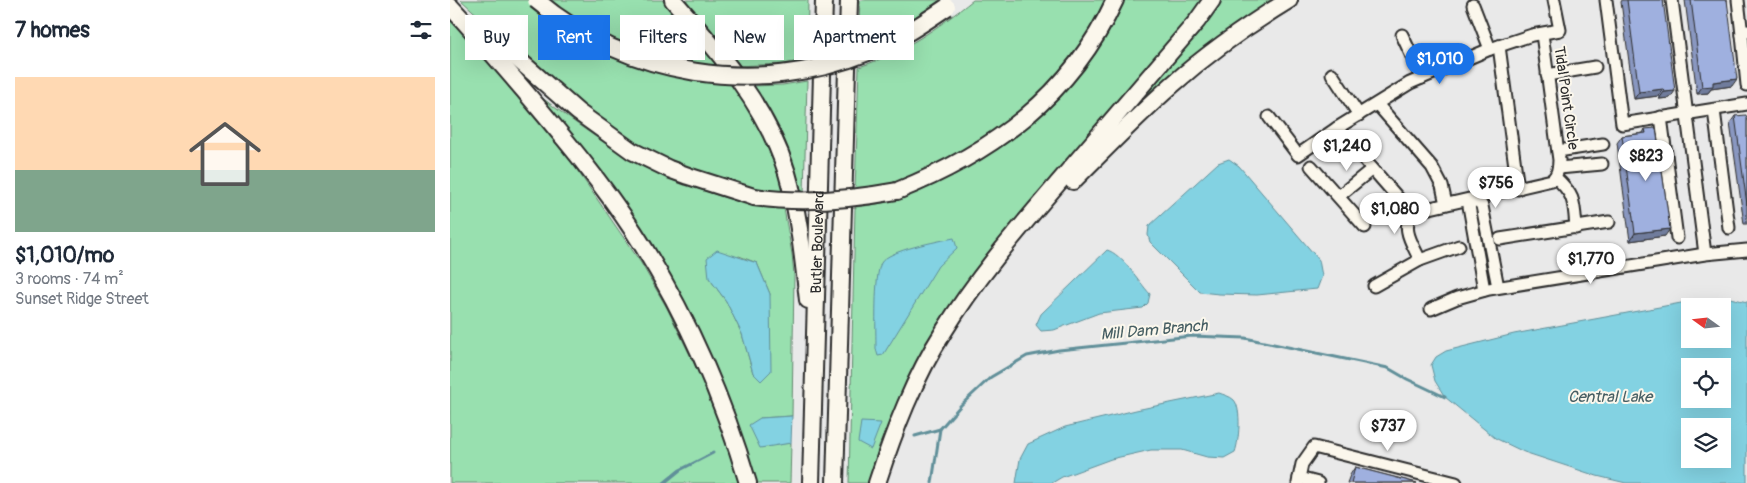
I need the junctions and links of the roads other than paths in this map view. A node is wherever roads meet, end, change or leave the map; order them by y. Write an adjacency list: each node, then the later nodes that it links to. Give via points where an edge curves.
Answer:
1 (450, 0): 6 (highway, bridge, via 578,112 632,151 669,169 754,197 822,201 897,191 976,153 1027,117 1058,86 1095,37)
2 (536, 0): 13 (highway, bridge, via 584,34 632,56 680,70 733,76 785,74 851,59 901,37)
3 (673, 0): 61 (highway, via 725,59 773,136 787,173 796,213)
4 (824, 0): 61 (highway, Butler Boulevard)
5 (848, 0): 63 (highway, Butler Boulevard)
6 (1115, 0)
7 (1212, 0): 51 (highway)
8 (1289, 0): 51 (highway, via 1220,46 1170,86)
9 (1554, 0): 17 (street, via 1560,30)
10 (1606, 0): 31 (street, via 1622,124)
11 (1672, 0): 28 (street)
12 (1738, 0): 16 (street)
13 (952, 3)
14 (1473, 5): 19 (street)
15 (450, 6): 65 (highway, via 571,146 635,234 676,306 711,378)
16 (1745, 33): 24 (street)
17 (1542, 34): 19 (street); 22 (street, Tidal Point Circle)
18 (1402, 35): 23 (street)
19 (1494, 48): 23 (street); 39 (street)
20 (1594, 67): 22 (street)
21 (1332, 74): 29 (street)
22 (1547, 75): 34 (street, Tidal Point Circle)
23 (1422, 78): 25 (street)
24 (1747, 86)
25 (1377, 104): 29 (street); 42 (street, via 1432,167 1442,186)
26 (1747, 104): 27 (street)
27 (1714, 110): 28 (street); 47 (street)
28 (1687, 114): 31 (street); 54 (street)
29 (1359, 115): 32 (street)
30 (1269, 117): 32 (street, via 1298,155)
31 (1661, 117): 48 (street)
32 (1338, 128): 37 (street)
33 (1603, 144): 34 (street)
34 (1558, 150): 38 (street, Tidal Point Circle)
35 (1602, 164): 38 (street)
36 (1311, 166): 40 (street)
37 (1372, 168): 40 (street); 43 (street, via 1405,206)
38 (1557, 173): 39 (street, via 1552,180); 46 (street, via 1572,196)
39 (1518, 189): 41 (street)
40 (1339, 196): 45 (street)
41 (1476, 198): 42 (street); 53 (street, via 1482,206); 55 (street, via 1469,206)
42 (1446, 204): 43 (street, via 1417,210)
43 (1412, 208): 56 (street, via 1407,220 1408,234)
44 (1610, 222): 46 (street)
45 (1365, 227)
46 (1576, 228): 49 (street)
47 (1729, 228)
48 (1677, 238)
49 (1500, 239)
50 (1459, 246): 56 (street)
51 (1003, 248): 66 (highway, via 962,303 926,361 898,423)
52 (1747, 250): 54 (street)
53 (1491, 253): 55 (street); 58 (street)
54 (1706, 254): 58 (street)
55 (1478, 255): 59 (street)
56 (1420, 260): 57 (street)
57 (1374, 286)
58 (1498, 287): 59 (street)
59 (1484, 290): 60 (street)
60 (1431, 309)
61 (815, 353): 62 (highway, Butler Boulevard)
62 (811, 477)
63 (836, 479)
64 (1298, 481): 67 (street); 68 (street, via 1302,464 1314,447)
65 (748, 483)
66 (877, 483)
67 (1318, 483)
68 (1456, 483)

